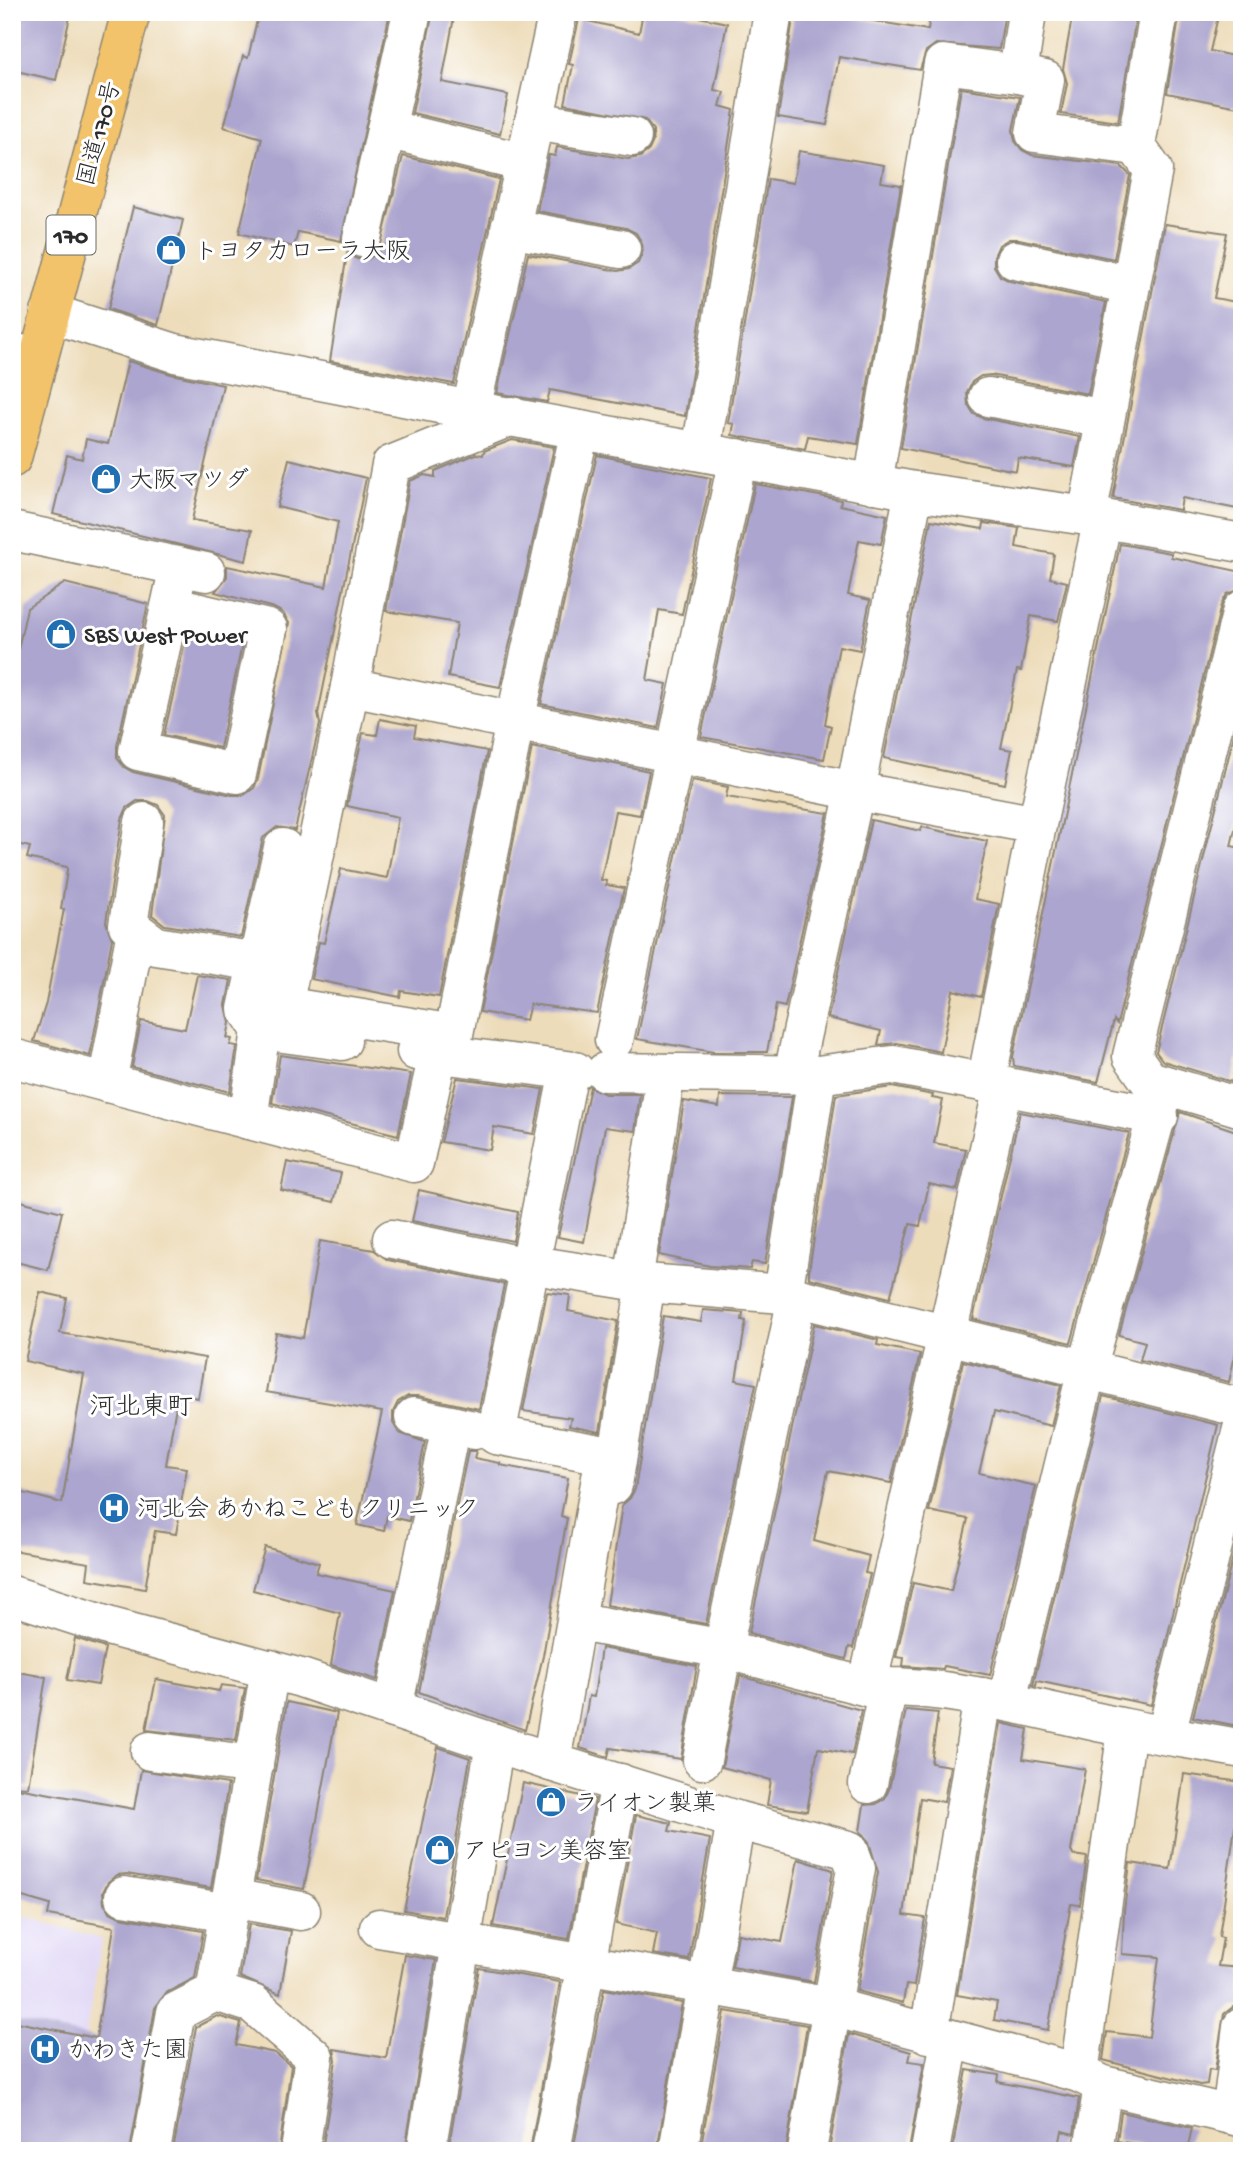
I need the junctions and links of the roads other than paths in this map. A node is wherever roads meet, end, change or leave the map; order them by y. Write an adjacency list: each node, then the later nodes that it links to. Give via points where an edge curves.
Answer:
1 (131, 12): 18 (highway, 国道170号 / 170)
2 (412, 12): 9 (street)
3 (558, 12): 8 (street)
4 (773, 12): 25 (street)
5 (1027, 12): 7 (street)
6 (1158, 12): 11 (street)
7 (1018, 74): 11 (street, via 1045,80 1035,132); 28 (street, via 943,64)
8 (534, 121): 10 (street); 12 (street)
9 (386, 129): 12 (street); 14 (street)
10 (632, 137)
11 (1136, 146): 17 (street, via 1153,170)
12 (525, 163): 13 (street)
13 (510, 228): 15 (street); 21 (street)
14 (362, 239)
15 (621, 249)
16 (1015, 260): 17 (street)
17 (1131, 285): 23 (street)
18 (50, 313): 19 (highway, 国道170号 / 170); 21 (street, via 175,353)
19 (25, 355): 26 (highway, 国道170号 / 170)
20 (988, 397): 23 (street)
21 (471, 410): 22 (street)
22 (512, 416): 24 (street); 35 (street, via 391,466)
23 (1105, 419): 30 (street)
24 (580, 430): 25 (street); 36 (street)
25 (701, 451): 27 (street)
26 (12, 458)
27 (738, 458): 28 (street); 37 (street)
28 (873, 484): 29 (street)
29 (914, 491): 30 (street); 38 (street)
30 (1095, 517): 32 (street); 40 (street)
31 (12, 531): 33 (street, via 193,569)
32 (1242, 542)
33 (170, 606): 33 (street, via 138,751 237,774 268,629)
34 (1242, 610): 52 (street, via 1132,1055)
35 (350, 687): 36 (street); 36 (street, via 283,1006 454,1034)
36 (515, 722): 37 (street)
37 (677, 753): 38 (street); 47 (street)
38 (855, 791): 40 (street); 49 (street)
39 (144, 822): 42 (street, via 128,925)
40 (1037, 825): 51 (street)
41 (283, 848): 43 (street)
42 (136, 931): 43 (street, via 156,946); 50 (street)
43 (258, 962): 44 (street, via 247,1009)
44 (261, 1030): 45 (street); 54 (street)
45 (438, 1054): 47 (street); 54 (street, via 414,1163)
46 (12, 1058): 50 (street)
47 (591, 1063): 48 (street); 56 (street)
48 (666, 1073): 49 (street); 57 (street)
49 (805, 1074): 51 (street, via 893,1065); 58 (street)
50 (107, 1083): 54 (street)
51 (994, 1085): 52 (street); 59 (street)
52 (1162, 1101): 53 (street); 60 (street)
53 (1242, 1108)
54 (248, 1120)
55 (393, 1239): 56 (street)
56 (541, 1267): 57 (street); 65 (street)
57 (639, 1282): 58 (street); 67 (street)
58 (790, 1296): 59 (street); 68 (street)
59 (946, 1333): 60 (street); 70 (street)
60 (1087, 1369): 61 (street); 71 (street)
61 (1242, 1408)
62 (414, 1417): 63 (street)
63 (451, 1425): 65 (street); 72 (street)
64 (1242, 1429): 75 (street)
65 (496, 1435): 80 (street, via 605,1455)
66 (12, 1594): 69 (street, via 111,1627)
67 (590, 1624): 68 (street); 73 (street)
68 (723, 1649): 70 (street); 79 (street)
69 (270, 1670): 72 (street); 81 (street)
70 (877, 1687): 71 (street); 83 (street)
71 (995, 1699): 74 (street); 95 (street)
72 (393, 1709): 76 (street)
73 (572, 1729)
74 (1128, 1729): 75 (street); 96 (street)
75 (1166, 1734): 77 (street)
76 (495, 1743): 80 (street); 89 (street)
77 (1242, 1749)
78 (150, 1751): 81 (street)
79 (702, 1760)
80 (551, 1762): 82 (street)
81 (254, 1765): 86 (street)
82 (620, 1783): 84 (street); 90 (street)
83 (868, 1784)
84 (736, 1820): 91 (street); 93 (street, via 849,1850 856,1868)
85 (124, 1896): 86 (street)
86 (230, 1905): 87 (street); 92 (street)
87 (301, 1911)
88 (379, 1928): 89 (street)
89 (461, 1941): 90 (street); 100 (street)
90 (586, 1963): 91 (street); 101 (street)
91 (708, 1986): 93 (street); 102 (street)
92 (215, 1992): 98 (street, via 176,2012); 99 (street, via 253,2004 314,2057)
93 (832, 2007): 95 (street); 103 (street)
94 (1242, 2027): 97 (street)
95 (940, 2037): 96 (street); 104 (street)
96 (1091, 2079): 97 (street); 105 (street)
97 (1236, 2116)
98 (151, 2151)
99 (300, 2151)
100 (426, 2151)
101 (551, 2151)
102 (678, 2151)
103 (807, 2151)
104 (930, 2151)
105 (1093, 2151)

